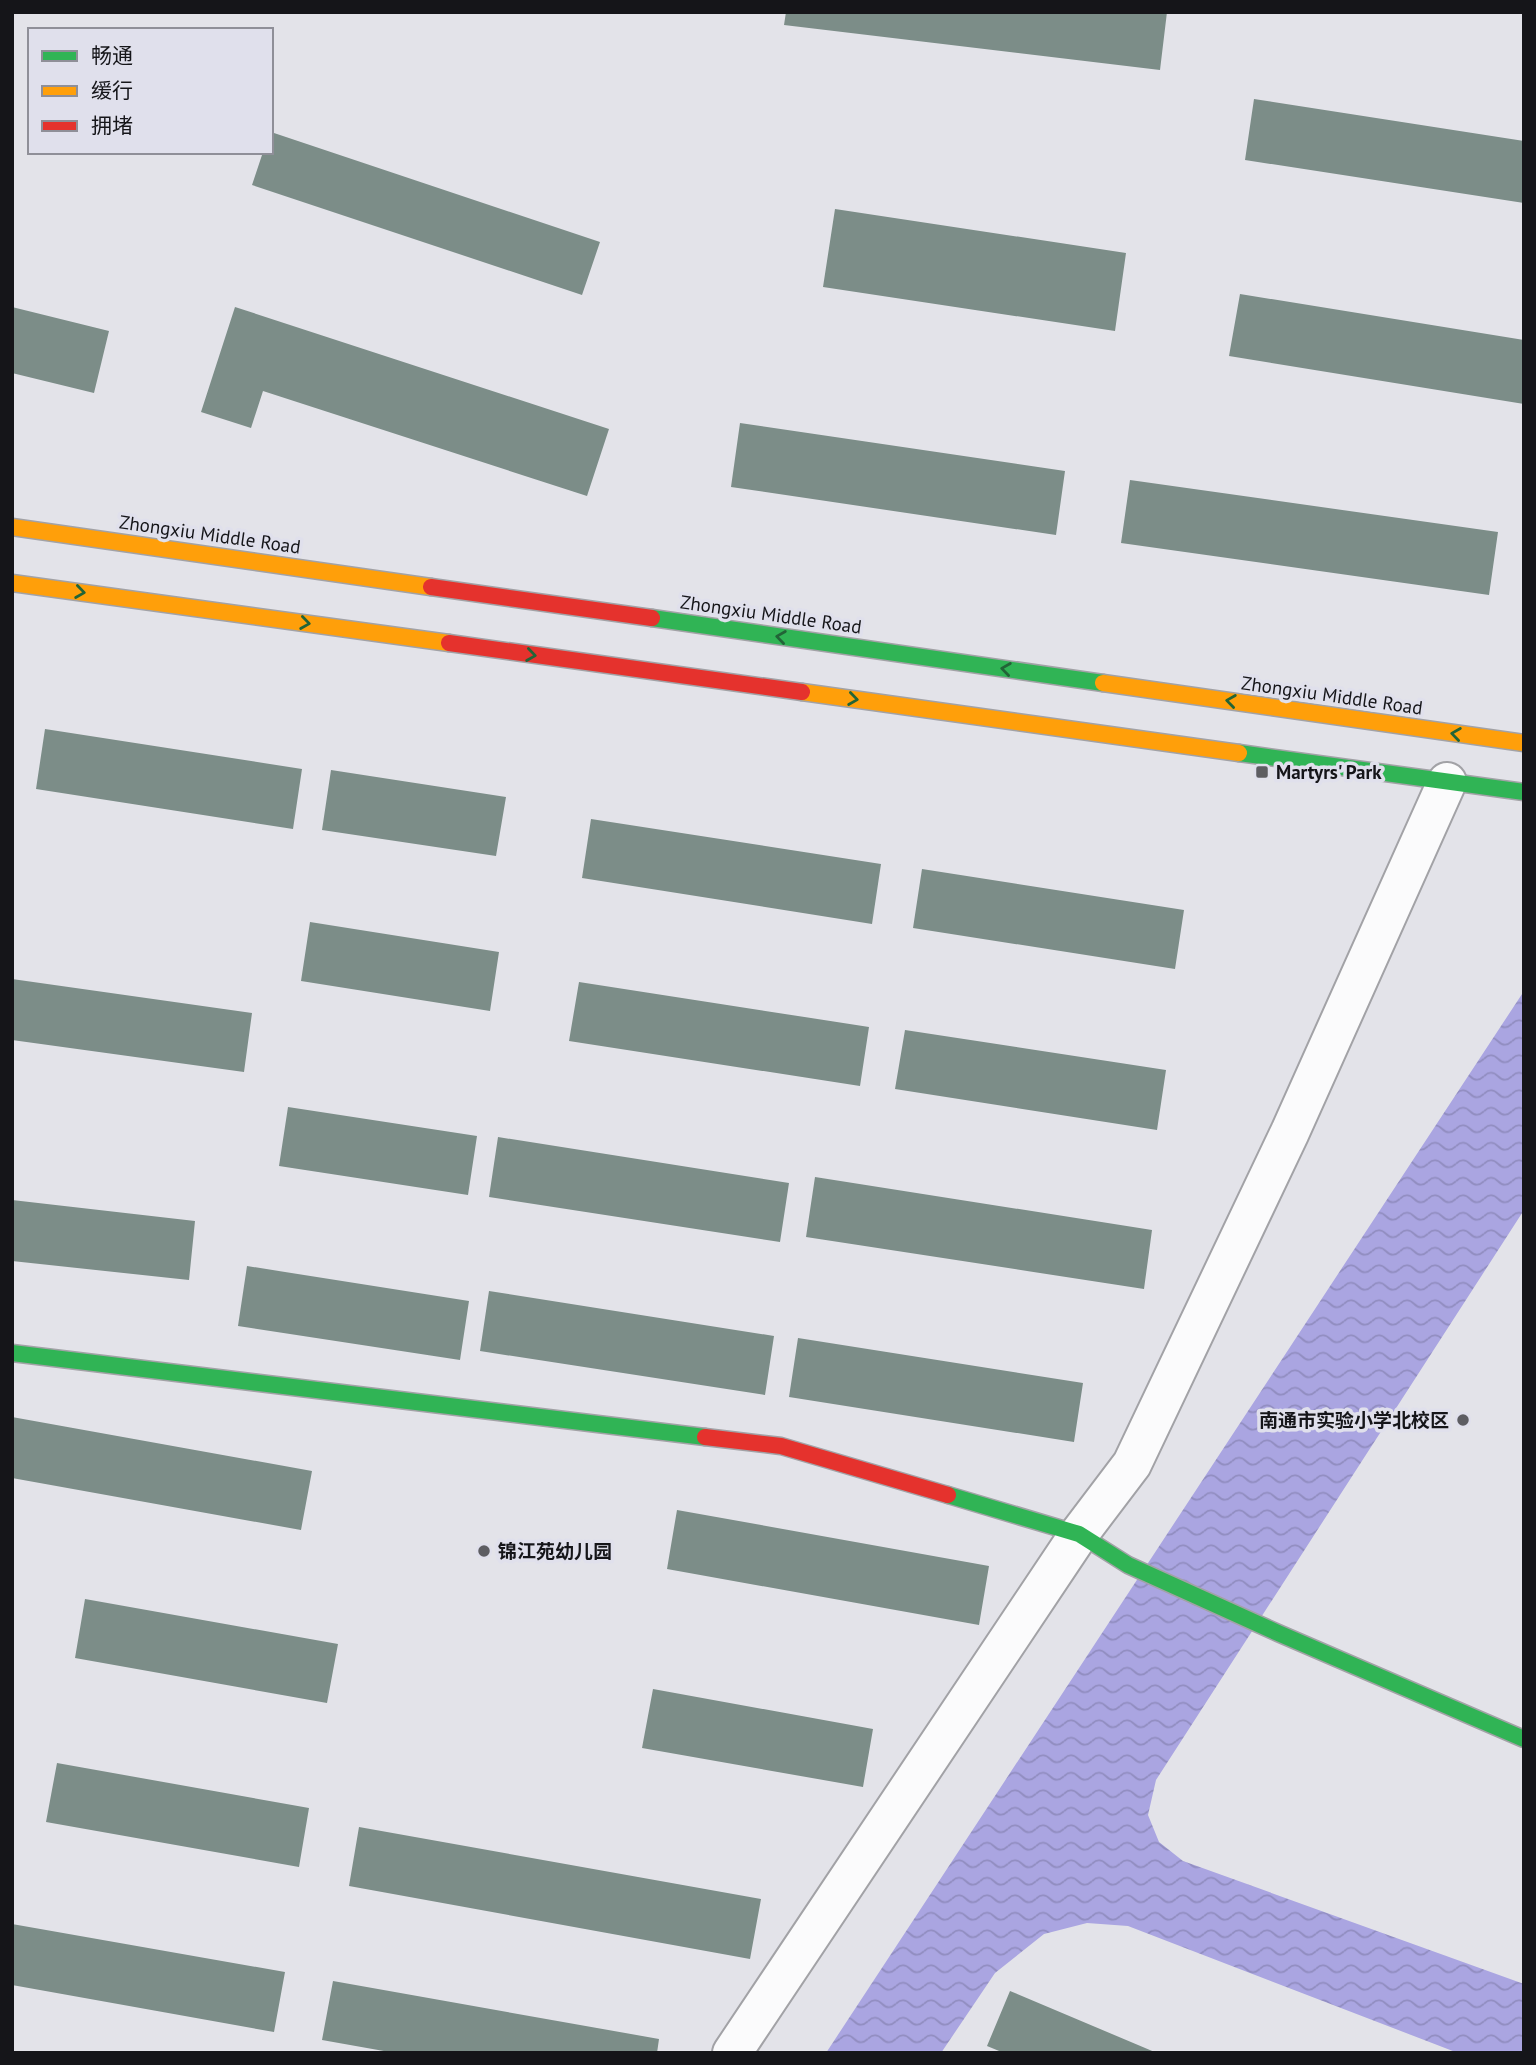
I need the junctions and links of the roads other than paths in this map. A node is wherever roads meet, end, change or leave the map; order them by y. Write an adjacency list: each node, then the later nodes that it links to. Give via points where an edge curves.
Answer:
1 (12, 527): 3 (main road, Zhongxiu Middle Road, one-way to 1)
2 (12, 583): 4 (main road, one-way to 4)
3 (1524, 743)
4 (1447, 782): 5 (main road); 7 (street, via 1290,1132 1132,1464)
5 (1524, 792)
6 (12, 1353): 7 (main road, via 781,1446)
7 (1079, 1534): 8 (main road, via 1128,1565); 9 (street)
8 (1524, 1739)
9 (732, 2053)

